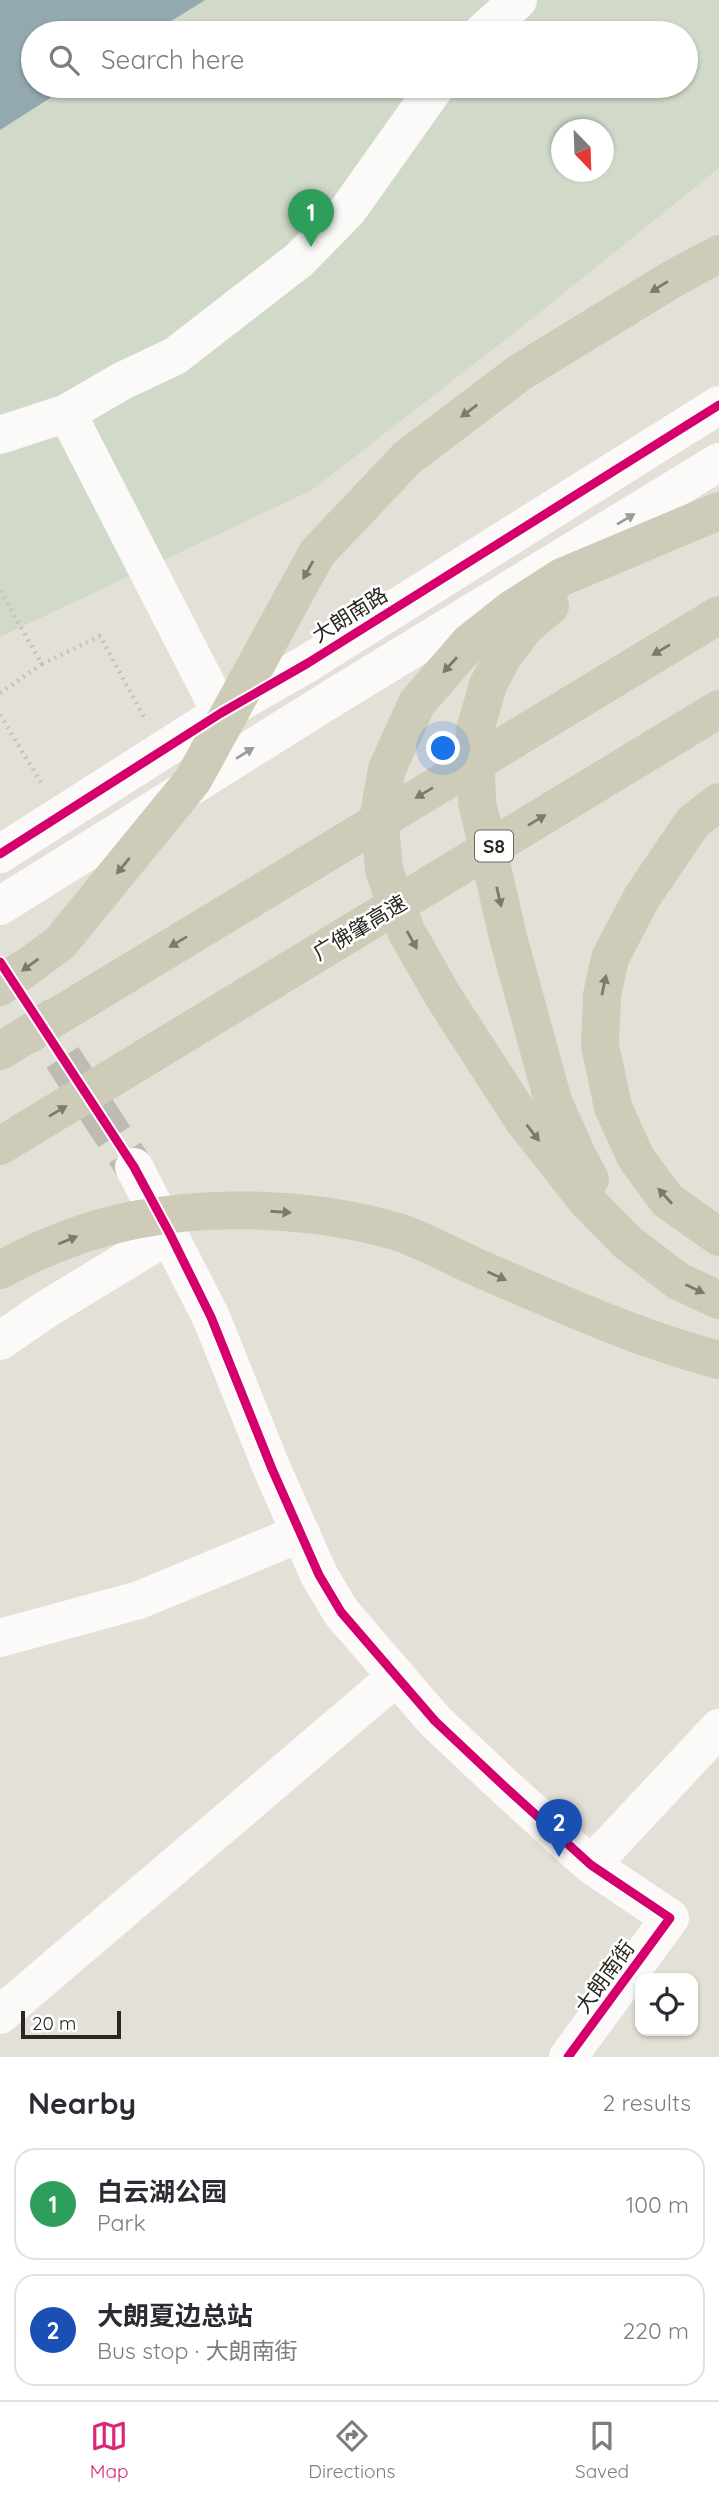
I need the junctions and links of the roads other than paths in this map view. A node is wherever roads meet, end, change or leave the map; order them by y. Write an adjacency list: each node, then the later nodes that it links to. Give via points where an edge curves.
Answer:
1 (518, 0): 2 (street)
2 (495, 21)
3 (427, 98): 6 (street, via 348,210 299,260 175,356)
4 (719, 254): 17 (highway, one-way to 17, via 519,373 407,458 317,553 194,780 60,943)
5 (719, 405): 13 (street, 大朗南路)
6 (67, 414): 7 (street); 13 (street)
7 (0, 435)
8 (719, 462): 16 (street, one-way to 8)
9 (719, 511): 23 (highway, one-way to 23, via 562,577 469,643 416,703 387,769 379,814 384,870 406,931 443,996 523,1120 578,1190 627,1242)
10 (719, 518): 23 (highway, one-way to 23, via 562,595 525,627 488,685 475,730 477,802 553,1101 603,1200)
11 (719, 615): 18 (highway, one-way to 18)
12 (719, 709): 19 (highway, 广佛肇高速 / S8, one-way to 12)
13 (221, 713): 15 (street, 大朗南路)
14 (706, 812): 22 (highway, one-way to 14, via 667,1200 636,1158 613,1107 600,1045 602,995 610,958 642,897)
15 (0, 854)
16 (0, 906)
17 (0, 987)
18 (0, 1051)
19 (0, 1146)
20 (134, 1167): 21 (street)
21 (170, 1234): 26 (street); 28 (street, via 211,1317)
22 (719, 1237)
23 (650, 1258): 25 (highway, one-way to 25, via 678,1281)
24 (3, 1268): 27 (highway, one-way to 27, via 75,1237 134,1220 212,1212 323,1215 401,1233 643,1337)
25 (719, 1300)
26 (0, 1341)
27 (719, 1360)
28 (300, 1534): 29 (street, via 139,1600); 30 (street, via 341,1612)
29 (0, 1638)
30 (396, 1677): 32 (street, via 435,1721); 33 (street)
31 (719, 1728): 32 (street)
32 (591, 1865): 34 (street, 大朗南街, via 670,1918)
33 (0, 2015)
34 (568, 2057)

